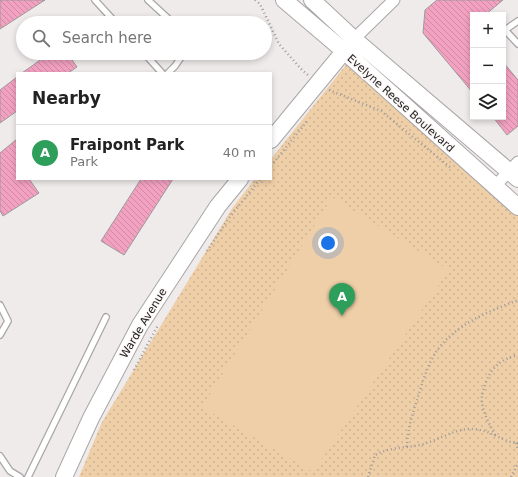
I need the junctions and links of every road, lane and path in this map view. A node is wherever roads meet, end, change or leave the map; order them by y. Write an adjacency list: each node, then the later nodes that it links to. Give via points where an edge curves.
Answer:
1 (95, 0): 7 (lane)
2 (148, 0): 8 (lane)
3 (255, 0): 9 (path)
4 (284, 0): 14 (street, Evelyne Reese Boulevard)
5 (312, 0): 12 (street, Evelyne Reese Boulevard)
6 (394, 0): 12 (street)
7 (110, 16)
8 (165, 16)
9 (266, 16)
10 (518, 21): 13 (lane, via 506,30)
11 (272, 29): 19 (path, via 279,44 302,70)
12 (354, 39): 14 (street); 24 (street, Evelyne Reese Boulevard)
13 (518, 44)
14 (344, 51): 19 (street); 27 (street, Evelyne Reese Boulevard)
15 (150, 60): 17 (lane)
16 (179, 60): 18 (lane)
17 (161, 72)
18 (169, 72)
19 (318, 82): 21 (street); 23 (path, via 331,91 381,111)
20 (311, 116): 22 (path)
21 (272, 139)
22 (272, 165)
23 (452, 169)
24 (515, 170): 27 (street)
25 (239, 180): 45 (street, Warde Avenue, via 218,206 140,325 91,418)
26 (259, 180): 29 (path, via 229,218)
27 (495, 186): 28 (street, Evelyne Reese Boulevard)
28 (518, 207)
29 (204, 256)
30 (518, 300): 39 (path, via 477,317 443,343 436,352 409,425)
31 (0, 305): 34 (lane, via 8,321)
32 (106, 317): 44 (lane)
33 (161, 320): 36 (path)
34 (0, 336)
35 (518, 355): 37 (path, via 505,360 490,372 482,394 484,413)
36 (131, 375)
37 (495, 435): 38 (path); 39 (path, via 470,428)
38 (517, 443): 40 (path)
39 (407, 447): 46 (path, via 383,450 375,455)
40 (518, 449)
41 (0, 456): 43 (lane, via 10,470)
42 (518, 463): 47 (path)
43 (20, 477)
44 (28, 477)
45 (64, 477)
46 (368, 477)
47 (511, 477)

